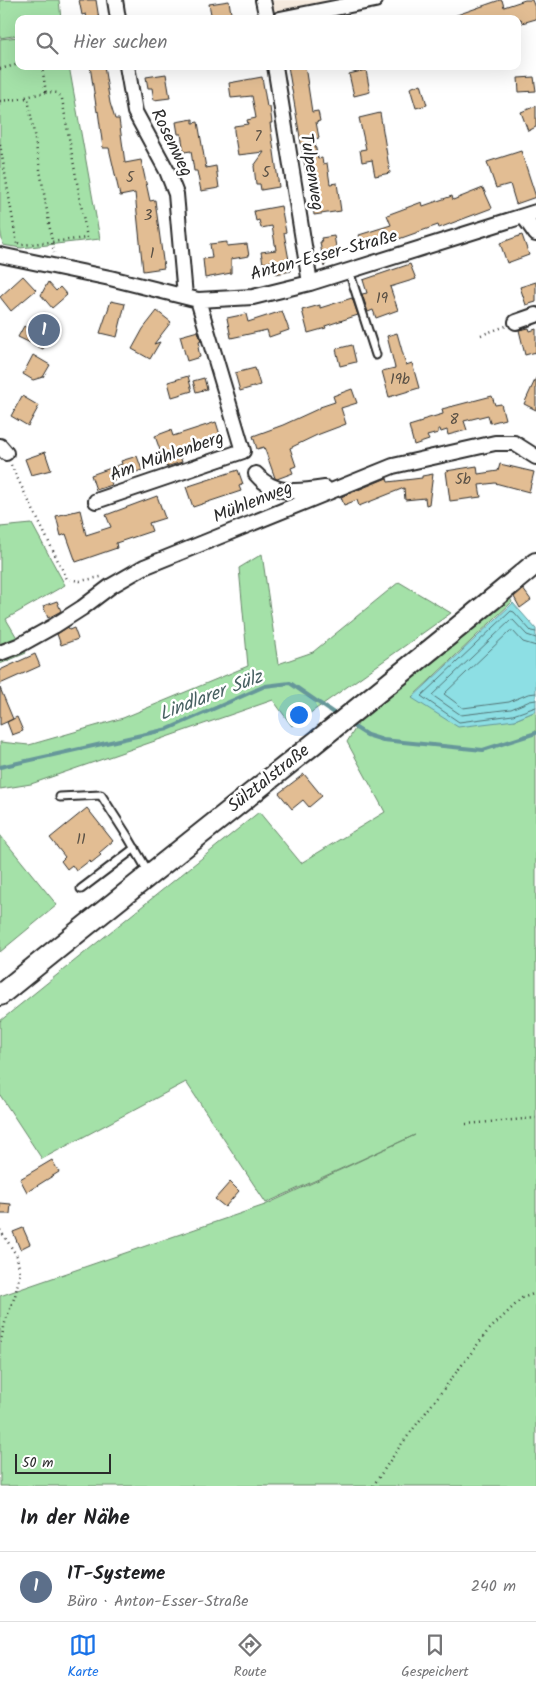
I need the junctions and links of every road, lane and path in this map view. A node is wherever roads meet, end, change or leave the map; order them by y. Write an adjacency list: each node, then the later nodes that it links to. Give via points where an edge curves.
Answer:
1 (115, 0): 4 (street)
2 (263, 0): 5 (street)
3 (376, 0): 6 (street)
4 (117, 15)
5 (266, 15)
6 (300, 15)
7 (15, 65): 8 (path)
8 (0, 69)
9 (43, 70): 12 (path)
10 (128, 70): 25 (street, Rosenweg, via 135,112 176,194)
11 (276, 70): 24 (street, Tulpenweg)
12 (46, 93): 13 (path); 18 (path, via 58,93 62,99 87,238)
13 (24, 97): 14 (path); 18 (path, via 28,98)
14 (0, 101)
15 (0, 144): 19 (path)
16 (530, 214): 17 (street); 23 (street, Anton-Esser-Straße)
17 (536, 234)
18 (52, 242): 19 (path); 22 (path)
19 (18, 243): 21 (path)
20 (0, 255): 21 (street, Anton-Esser-Straße)
21 (15, 258): 22 (street, Anton-Esser-Straße)
22 (56, 267): 25 (street, Anton-Esser-Straße)
23 (349, 271): 24 (street, Anton-Esser-Straße); 29 (lane)
24 (310, 283): 25 (street, Anton-Esser-Straße, via 253,297)
25 (192, 298): 34 (street, Am Mühlenberg, via 243,451)
26 (536, 316): 27 (street)
27 (516, 322): 28 (path)
28 (481, 335)
29 (376, 356)
30 (3, 450): 36 (path, via 67,579 80,581)
31 (536, 457): 33 (street, Mühlenweg, via 514,443 495,443 393,466)
32 (256, 474): 33 (street, via 266,484 283,491)
33 (335, 490): 37 (street, Mühlenweg, via 144,567 54,626)
34 (96, 501)
35 (534, 568): 40 (main road, Sülztalstraße)
36 (108, 575)
37 (0, 653)
38 (60, 797): 39 (lane, via 101,795)
39 (135, 848): 40 (lane); 41 (lane)
40 (149, 874): 42 (main road, Sülztalstraße)
41 (81, 888)
42 (0, 995)
43 (536, 1118): 44 (path)
44 (466, 1124)
45 (0, 1230): 47 (path, via 16,1256 20,1273)
46 (536, 1294): 48 (path, via 522,1298 487,1332)
47 (0, 1344)
48 (373, 1486)

